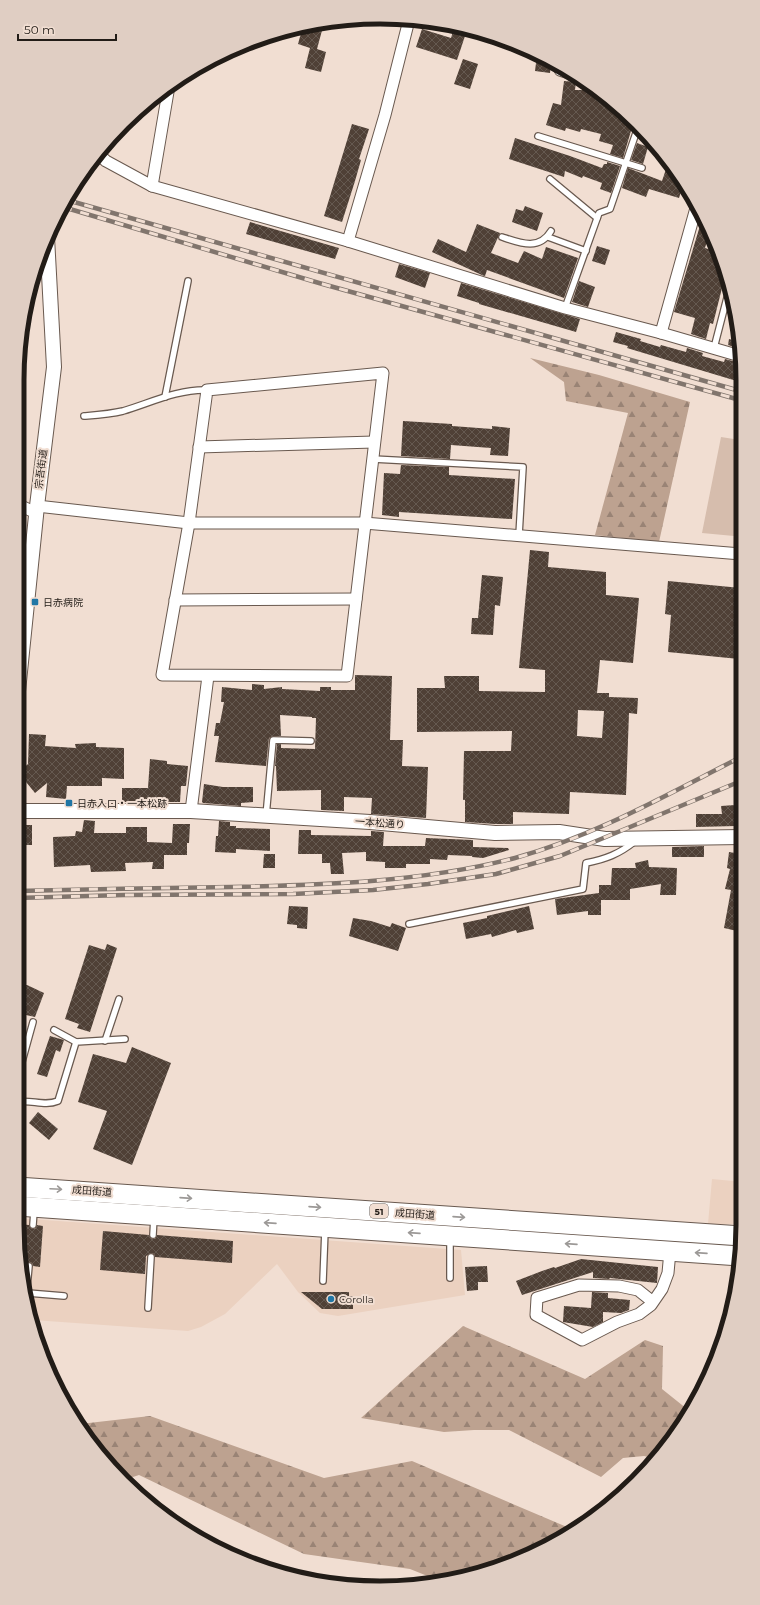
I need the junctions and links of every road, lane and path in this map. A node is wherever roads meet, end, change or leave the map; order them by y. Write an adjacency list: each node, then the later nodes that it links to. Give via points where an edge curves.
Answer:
1 (408, 25): 15 (street, via 385,115)
2 (168, 95): 9 (street)
3 (636, 132): 6 (lane)
4 (538, 136): 6 (lane)
5 (102, 158): 9 (street)
6 (626, 163): 7 (lane); 11 (lane, via 610,209 599,213)
7 (642, 168)
8 (550, 180): 11 (lane)
9 (152, 186): 15 (street)
10 (694, 214): 21 (street)
11 (597, 218): 16 (lane)
12 (552, 232): 14 (lane)
13 (502, 237): 14 (lane, via 522,244 541,242)
14 (548, 237): 16 (lane)
15 (348, 241): 20 (street)
16 (586, 251): 20 (lane)
17 (47, 255): 31 (street, 宗吾街道, via 54,367)
18 (188, 281): 25 (lane)
19 (727, 300): 22 (lane)
20 (565, 308): 21 (street)
21 (661, 333): 22 (street)
22 (714, 348): 23 (street)
23 (735, 354)
24 (207, 390): 25 (lane); 27 (street, via 383,372); 28 (street)
25 (165, 397): 26 (lane, via 121,411)
26 (84, 416)
27 (374, 442): 28 (street); 29 (street)
28 (199, 447): 32 (street)
29 (372, 459): 33 (street); 34 (lane, via 523,467)
30 (24, 506): 31 (street)
31 (37, 509): 32 (street); 38 (street, 宗吾街道)
32 (189, 523): 33 (street); 37 (street)
33 (364, 523): 34 (street); 36 (street)
34 (519, 535): 35 (street)
35 (736, 554)
36 (356, 599): 37 (street); 39 (street, via 347,676)
37 (175, 600): 39 (street, via 162,675)
38 (24, 634)
39 (208, 676): 42 (street)
40 (311, 741): 43 (lane, via 274,740)
41 (24, 811): 42 (street, 一本松通り)
42 (191, 811): 43 (street, 一本松通り)
43 (266, 816): 45 (street, 一本松通り, via 495,833 558,832 605,838)
44 (736, 837): 45 (street, 一本松通り)
45 (639, 838): 46 (lane, via 624,850 605,859 586,863 583,889)
46 (409, 924)
47 (119, 999): 51 (lane)
48 (32, 1022): 53 (lane)
49 (54, 1030): 52 (lane)
50 (125, 1039): 51 (lane)
51 (105, 1040): 52 (lane)
52 (76, 1042): 54 (lane, via 58,1101 48,1104)
53 (24, 1053)
54 (24, 1101)
55 (24, 1187): 61 (highway, 成田街道 / 51, one-way to 61)
56 (28, 1212): 57 (highway, 成田街道 / 51)
57 (155, 1215): 58 (highway, 成田街道 / 51, one-way to 57); 59 (lane)
58 (325, 1227): 60 (highway, 成田街道 / 51, one-way to 58); 68 (lane)
59 (153, 1235)
60 (450, 1236): 62 (highway, 成田街道 / 51, one-way to 60); 67 (lane)
61 (736, 1236)
62 (670, 1251): 63 (highway, 成田街道 / 51, one-way to 62); 71 (street, via 668,1273 662,1289)
63 (734, 1256)
64 (151, 1257): 72 (lane)
65 (29, 1266): 66 (lane)
66 (28, 1277)
67 (450, 1278)
68 (323, 1281)
69 (31, 1294): 70 (lane)
70 (64, 1296)
71 (653, 1302): 71 (street, via 639,1314 582,1340 536,1315 537,1298 580,1284 619,1286 638,1290)
72 (148, 1308)

